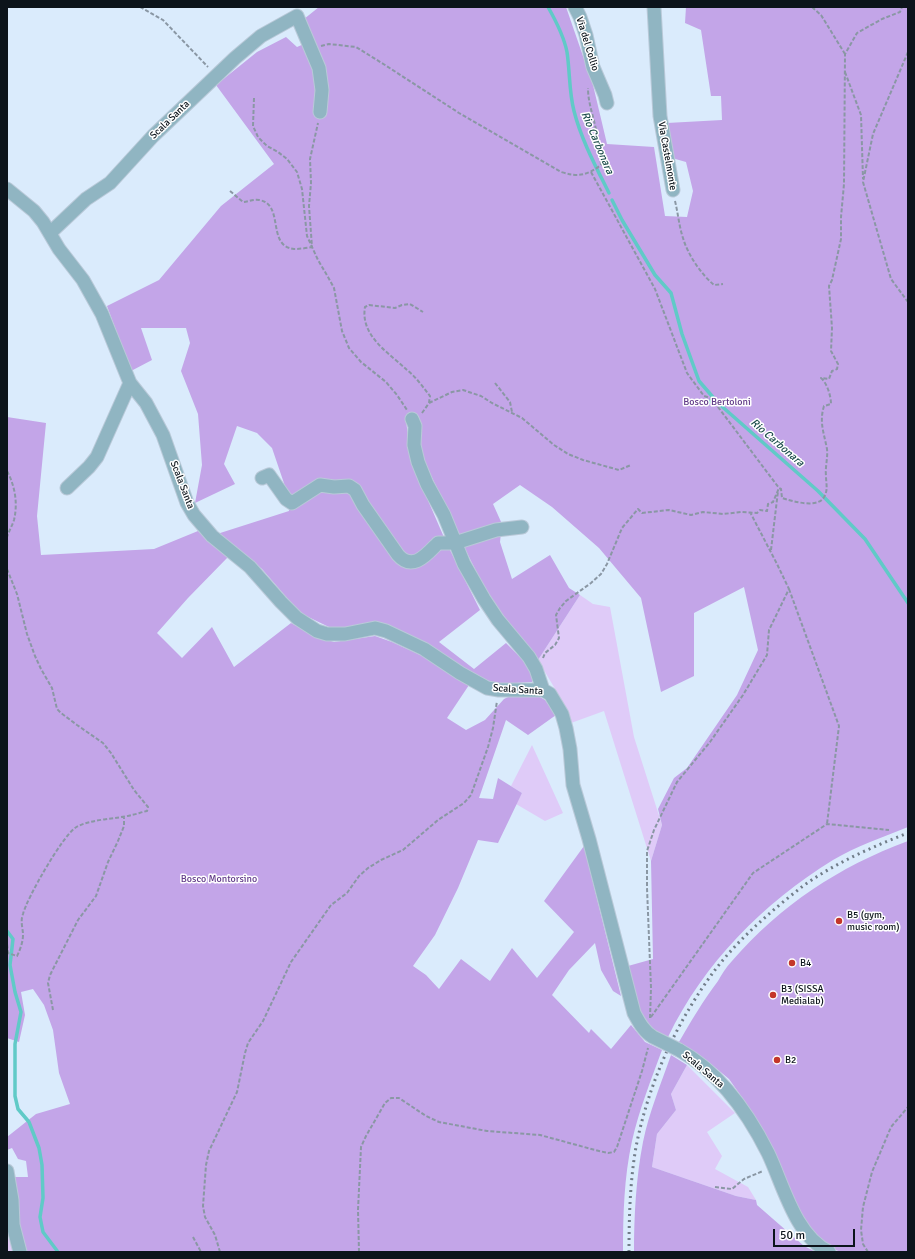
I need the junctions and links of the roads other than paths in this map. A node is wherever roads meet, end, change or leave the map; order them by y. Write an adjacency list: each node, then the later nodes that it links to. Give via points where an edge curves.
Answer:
1 (575, 7): 3 (street, Via del Collio)
2 (654, 7): 6 (street, Via Castelmonte, via 660,116)
3 (607, 103)
4 (320, 112): 7 (street, Scala Santa, via 322,90 319,68 297,16 261,36 216,75 153,136 110,183 86,199)
5 (7, 189): 7 (street, Scala Santa, via 34,211)
6 (673, 190)
7 (50, 233): 8 (street, Scala Santa, via 83,280 102,314)
8 (130, 383): 11 (street, via 97,456); 14 (street, Scala Santa, via 146,403 163,435 187,503 194,515 212,536 250,567 297,618 313,629 327,634 380,629 424,649 487,688)
9 (413, 423): 13 (street, via 418,462)
10 (262, 478): 13 (street, via 269,475 286,499 292,503 320,485 349,486 355,490 371,518 403,561 424,558 438,543)
11 (67, 488)
12 (522, 527): 13 (street, via 496,530)
13 (455, 543): 14 (street, via 484,600 529,657)
14 (543, 690): 17 (street, Scala Santa, bridge, via 550,694 562,714 570,749 573,785 634,1013 651,1036 686,1054 718,1080 736,1100 769,1154 784,1194 805,1233)
15 (7, 1171): 16 (street, via 13,1225)
16 (20, 1252)
17 (829, 1252)

